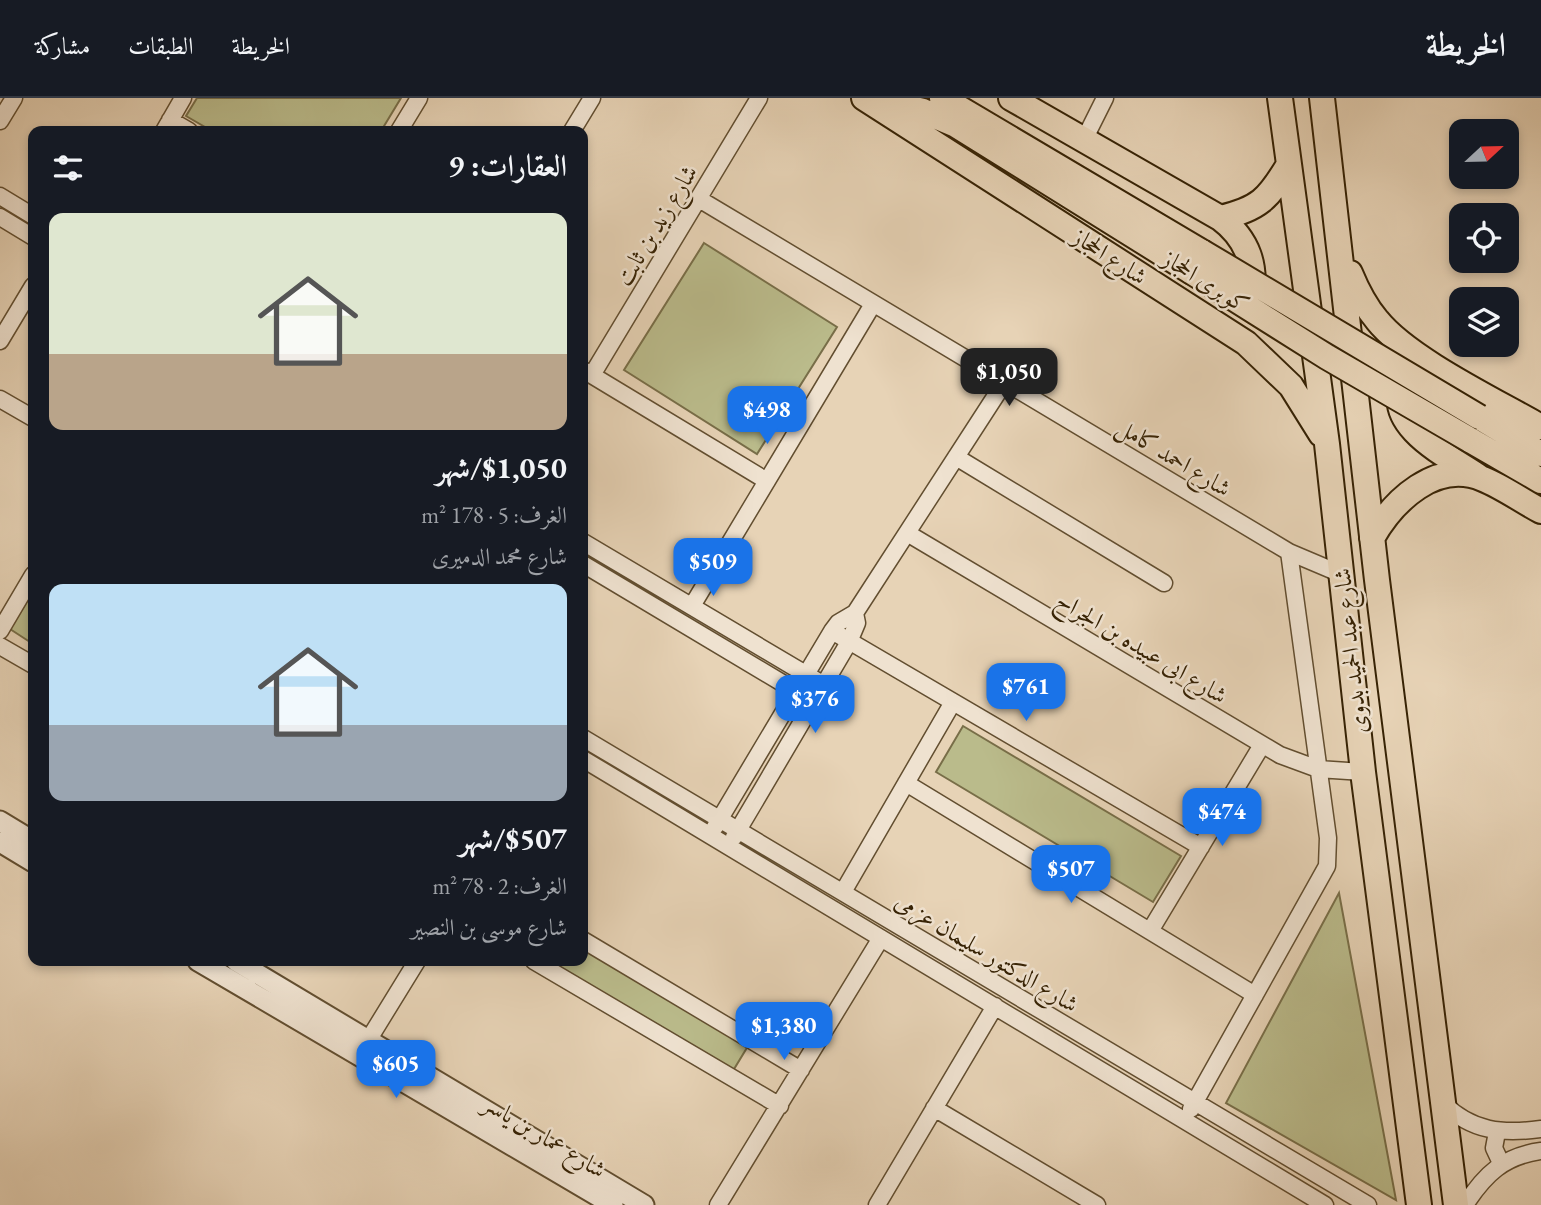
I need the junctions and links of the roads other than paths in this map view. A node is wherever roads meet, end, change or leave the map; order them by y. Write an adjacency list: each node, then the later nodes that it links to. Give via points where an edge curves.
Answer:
1 (14, 98): 12 (street)
2 (183, 98): 13 (street)
3 (419, 98): 14 (street)
4 (592, 98): 15 (street)
5 (760, 98): 19 (street, شارع زيد بن ثابت)
6 (864, 98): 25 (main road, كوبرى الحجاز, via 903,105 956,125); 28 (main road, شارع الحجاز)
7 (942, 98): 25 (main road, كوبرى الحجاز)
8 (1011, 98): 16 (main road)
9 (1105, 98): 16 (street)
10 (1280, 98): 17 (main road, شارع عبد الحميد بدوى)
11 (1322, 98): 24 (main road, شارع عبد الحميد بدوى)
12 (0, 121)
13 (167, 126)
14 (402, 126)
15 (575, 126)
16 (1084, 140): 22 (main road)
17 (1288, 166): 22 (main road, via 1265,200 1249,211); 38 (main road, شارع عبد الحميد بدوى)
18 (0, 196): 20 (street)
19 (699, 199): 27 (street, شارع احمد كامل); 31 (street, شارع زيد بن ثابت)
20 (28, 213)
21 (0, 217): 23 (street)
22 (1220, 218): 28 (main road, via 1247,248 1253,273 1245,312)
23 (28, 234)
24 (1342, 255): 30 (main road, via 1356,289 1378,322); 46 (main road, شارع عبد الحميد بدوى)
25 (1197, 262): 36 (main road, كوبرى الحجاز, bridge, via 1326,357)
26 (28, 294): 29 (street)
27 (873, 304): 33 (street, شارع احمد كامل); 42 (street)
28 (1228, 332): 38 (main road, شارع الحجاز, via 1277,370)
29 (0, 341)
30 (1434, 364): 37 (main road); 41 (main road, via 1405,380 1399,396 1401,413 1410,427)
31 (588, 370)
32 (588, 373): 42 (street)
33 (1004, 383): 40 (street); 48 (street, شارع احمد كامل)
34 (0, 399): 35 (street)
35 (28, 415)
36 (1474, 428): 39 (main road, كوبرى الحجاز); 43 (main road, كوبرى الحجاز)
37 (1541, 428)
38 (1327, 444): 50 (main road, شارع عبد الحميد بدوى)
39 (1541, 454)
40 (956, 457): 45 (street); 52 (street)
41 (1482, 478): 44 (main road); 46 (main road, via 1463,474 1420,485 1396,503)
42 (767, 481): 53 (street)
43 (1541, 481)
44 (1541, 511)
45 (907, 533): 54 (street); 66 (street, شارع ابى عبيده بن الجراح)
46 (1372, 538): 93 (main road, شارع عبد الحميد بدوى)
47 (588, 545): 53 (street)
48 (1289, 551): 50 (street, شارع احمد كامل); 68 (street)
49 (588, 567): 62 (street)
50 (1342, 573): 69 (main road, شارع عبد الحميد بدوى)
51 (28, 583): 55 (street)
52 (1164, 583)
53 (692, 606): 60 (street)
54 (855, 613): 56 (street); 57 (street, via 857,623)
55 (0, 631)
56 (832, 631): 57 (street); 60 (street)
57 (849, 642): 61 (street); 64 (street)
58 (0, 646): 59 (street)
59 (28, 662)
60 (805, 674): 61 (street); 62 (street)
61 (824, 685): 63 (street)
62 (795, 691): 63 (street); 71 (street)
63 (814, 702): 73 (street)
64 (953, 702): 70 (street); 78 (street)
65 (588, 741): 71 (street, شارع الدكتور سليمان عزمى)
66 (1262, 745): 68 (street, شارع ابى عبيده بن الجراح); 78 (street)
67 (588, 762): 74 (street, شارع الدكتور سليمان عزمى)
68 (1318, 769): 69 (street, شارع ابى عبيده بن الجراح); 88 (street, via 1328,838 1327,866)
69 (1363, 772): 108 (main road, شارع عبد الحميد بدوى)
70 (906, 783): 80 (street); 81 (street)
71 (719, 819): 73 (street, شارع الدكتور سليمان عزمى); 74 (street)
72 (0, 821): 75 (street)
73 (738, 830): 77 (street); 80 (street, شارع الدكتور سليمان عزمى)
74 (710, 835): 77 (street, شارع الدكتور سليمان عزمى)
75 (28, 838)
76 (0, 842): 79 (street)
77 (728, 847): 82 (street, شارع الدكتور سليمان عزمى)
78 (1201, 847): 81 (street)
79 (28, 859)
80 (843, 892): 92 (street, شارع الدكتور سليمان عزمى)
81 (1150, 931): 88 (street)
82 (880, 938): 89 (street, شارع الدكتور سليمان عزمى); 91 (street)
83 (588, 943): 91 (street)
84 (207, 966): 101 (street, شارع عمار بن ياسر)
85 (246, 966): 90 (street, شارع عمار بن ياسر)
86 (414, 966): 90 (street)
87 (542, 966): 94 (street)
88 (1255, 995): 92 (street)
89 (995, 1006): 95 (street); 96 (street, شارع الدكتور سليمان عزمى)
90 (369, 1039): 102 (street, شارع عمار بن ياسر)
91 (802, 1070): 94 (street)
92 (1195, 1102): 96 (street); 107 (street, شارع الدكتور سليمان عزمى)
93 (1443, 1103): 98 (street, via 1473,1125); 109 (main road, شارع عبد الحميد بدوى)
94 (780, 1106): 103 (street)
95 (934, 1108): 104 (street); 105 (street)
96 (1185, 1120): 106 (street, شارع الدكتور سليمان عزمى)
97 (1541, 1129): 98 (street)
98 (1497, 1132): 100 (street, via 1494,1148)
99 (1541, 1152): 100 (street)
100 (1501, 1163): 110 (street)
101 (613, 1205)
102 (644, 1205)
103 (718, 1205)
104 (877, 1205)
105 (1097, 1205)
106 (1325, 1205)
107 (1368, 1205)
108 (1419, 1205)
109 (1456, 1205)
110 (1465, 1205)

